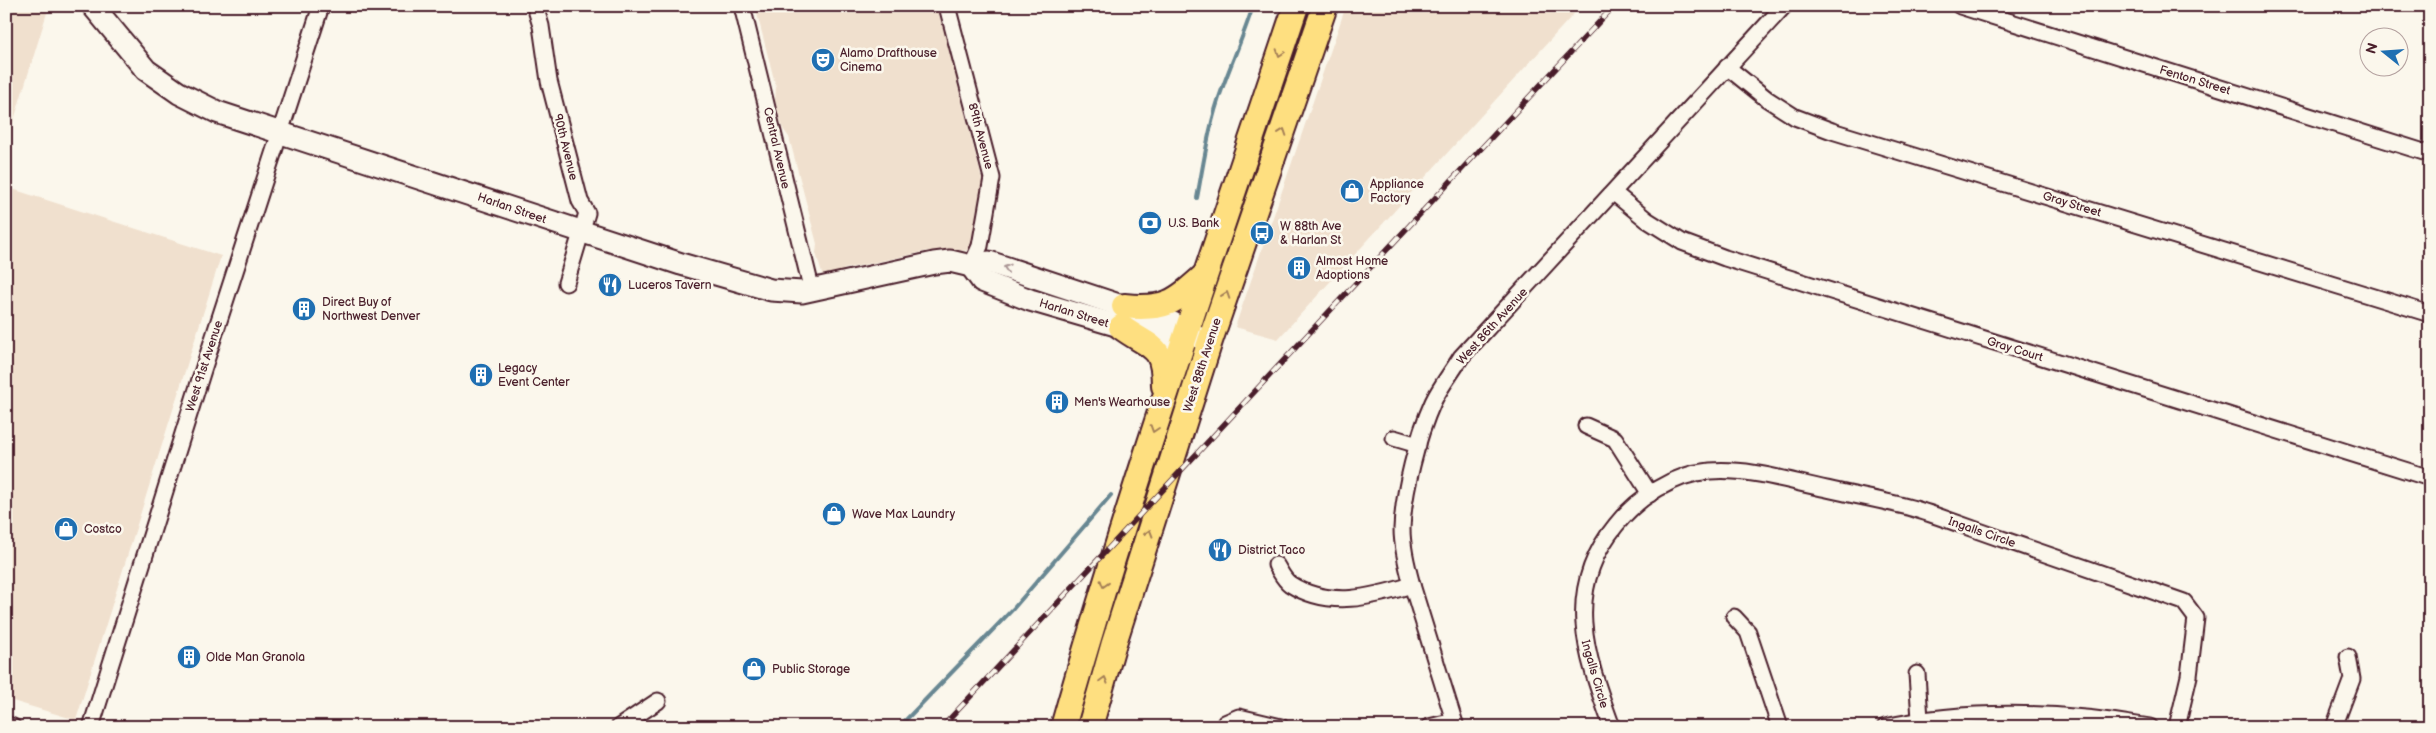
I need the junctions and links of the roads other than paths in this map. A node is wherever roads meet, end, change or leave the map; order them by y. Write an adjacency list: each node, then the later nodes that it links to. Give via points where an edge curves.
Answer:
1 (93, 6): 11 (street, Harlan Street, via 146,70 217,112)
2 (321, 6): 11 (street, West 91st Avenue)
3 (742, 6): 18 (street, Central Avenue)
4 (947, 6): 15 (street, 89th Avenue, via 992,178 980,246)
5 (1296, 6): 16 (main road, West 88th Avenue, one-way to 16)
6 (1325, 6): 23 (main road, West 88th Avenue, one-way to 6)
7 (1784, 6): 10 (street, West 86th Avenue)
8 (1960, 6): 12 (street, Fenton Street)
9 (536, 7): 14 (street, 90th Avenue, via 548,81 580,201 587,213)
10 (1727, 67): 13 (street, West 86th Avenue); 21 (street, Gray Street, via 1794,117 1832,131)
11 (279, 132): 14 (street, Harlan Street); 42 (street, West 91st Avenue)
12 (2430, 154)
13 (1614, 193): 27 (street, West 86th Avenue, via 1461,357 1433,402); 28 (street, Gray Court, via 1647,220 1682,242 1725,258)
14 (582, 232): 17 (street, 90th Avenue); 18 (street, Harlan Street, via 771,290)
15 (971, 266): 18 (street, Harlan Street, via 950,261 934,263); 19 (street, Harlan Street, via 982,281); 20 (street, Harlan Street, one-way to 15, via 989,262)
16 (1206, 275): 20 (main road, via 1174,302 1149,309); 22 (main road, West 88th Avenue)
17 (566, 284)
18 (812, 291)
19 (1009, 292): 20 (street, Harlan Street); 20 (street, via 1034,286)
20 (1116, 311): 22 (street, Harlan Street, via 1173,323); 24 (main road, via 1155,347 1164,367)
21 (2430, 314)
22 (1185, 333): 23 (street, Harlan Street); 24 (main road, West 88th Avenue)
23 (1210, 341): 45 (main road, West 88th Avenue, one-way to 23)
24 (1164, 396): 44 (main road, West 88th Avenue, one-way to 44, via 1102,589)
25 (1586, 426): 29 (street, via 1615,438)
26 (1394, 438): 27 (street)
27 (1418, 445): 31 (street, West 86th Avenue, via 1402,522 1406,564)
28 (2430, 478)
29 (1650, 494): 48 (street, Ingalls Circle, via 1628,511 1607,536 1586,588 1583,617 1586,652); 52 (street, Ingalls Circle, via 1671,482 1708,471 1755,473 1914,509 2184,602 2196,618 2189,676)
30 (1276, 565): 31 (street, via 1289,583 1335,599 1365,598)
31 (1412, 586): 40 (street, West 86th Avenue)
32 (1734, 617): 49 (street, via 1748,632)
33 (2348, 657): 53 (street, via 2352,680)
34 (1917, 674): 36 (street)
35 (658, 701): 43 (street)
36 (1920, 719): 37 (street, via 1985,715); 50 (street)
37 (2049, 721): 51 (street, via 2093,718)
38 (1225, 723): 46 (street, via 1239,717)
39 (6, 724): 41 (street)
40 (1455, 724): 47 (street)
41 (13, 727)
42 (91, 727)
43 (619, 727)
44 (1063, 727)
45 (1090, 727)
46 (1281, 727)
47 (1429, 727)
48 (1612, 727)
49 (1780, 727)
50 (1885, 727)
51 (2150, 727)
52 (2177, 727)
53 (2334, 727)

